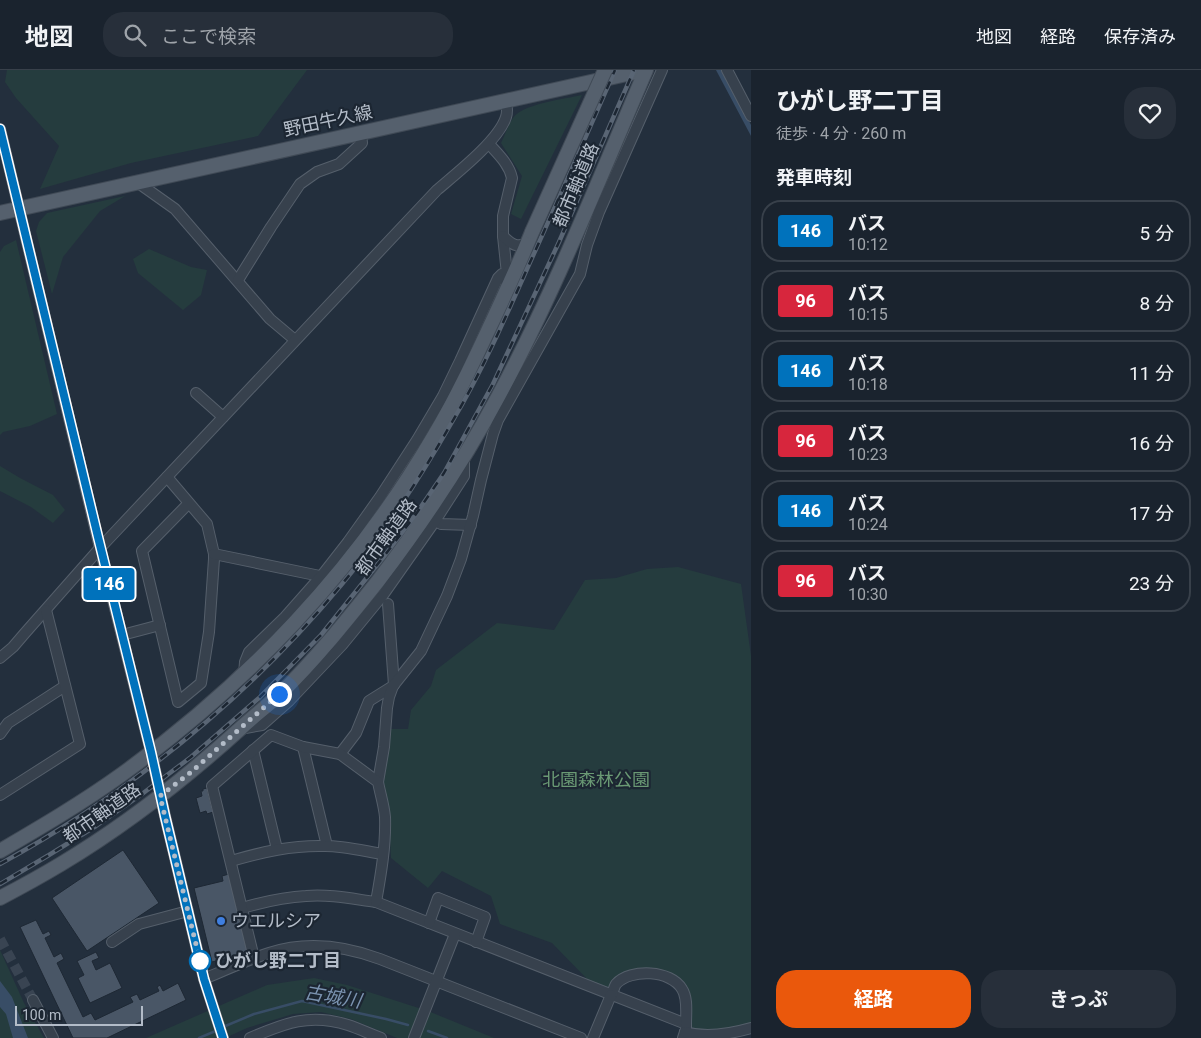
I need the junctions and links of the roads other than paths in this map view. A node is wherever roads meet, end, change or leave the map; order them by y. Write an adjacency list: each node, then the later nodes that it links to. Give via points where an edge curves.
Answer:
1 (605, 70): 14 (main road, 都市軸道路, bridge)
2 (646, 70): 5 (main road, 野田牛久線); 22 (main road, 都市軸道路, via 569,250 499,396)
3 (662, 70): 26 (street, via 599,212 580,274 492,434)
4 (727, 70): 6 (street)
5 (506, 101): 8 (main road, 野田牛久線); 9 (street, via 506,117)
6 (751, 116)
7 (0, 129): 11 (street)
8 (360, 133): 10 (main road, 野田牛久線); 16 (street, via 362,143 339,164 317,172 300,184)
9 (489, 144): 13 (street, via 505,163 512,178 503,216); 17 (street, via 437,190)
10 (137, 182): 11 (main road, 野田牛久線); 16 (street, via 175,209)
11 (20, 208): 12 (main road, 野田牛久線); 27 (street)
12 (0, 213)
13 (503, 236): 14 (street, via 509,242 522,246); 15 (street)
14 (530, 238): 15 (main road, 都市軸道路)
15 (510, 274): 18 (main road, 都市軸道路); 19 (street, via 502,274 498,278)
16 (238, 280): 17 (street, via 270,319)
17 (295, 340): 21 (street)
18 (477, 355): 19 (street); 35 (main road, 都市軸道路, via 434,436 382,516 324,591)
19 (462, 358): 29 (street, via 439,403 397,471)
20 (196, 393): 21 (street)
21 (223, 417): 23 (street)
22 (464, 456): 25 (street, via 464,476); 38 (main road, 都市軸道路, via 431,508 355,610 279,694)
23 (167, 477): 24 (street); 27 (street)
24 (189, 503): 28 (street, via 207,524); 32 (street, via 142,550)
25 (435, 521): 26 (street); 38 (street, via 383,595 336,652 262,725)
26 (471, 524): 36 (street, via 447,596 420,651)
27 (100, 548): 31 (street); 33 (street)
28 (214, 554): 29 (street); 32 (street, via 209,632 201,683 178,702)
29 (320, 576): 35 (street, via 249,652)
30 (388, 604): 36 (street)
31 (46, 610): 34 (street); 37 (street)
32 (160, 625): 33 (street)
33 (122, 634): 42 (street)
34 (0, 658)
35 (244, 674): 42 (main road, 都市軸道路)
36 (394, 685): 43 (street, via 369,701 356,733); 44 (street, via 387,708)
37 (65, 686): 39 (street, via 8,723); 45 (street, via 80,744)
38 (240, 729): 46 (main road, 都市軸道路)
39 (0, 734)
40 (303, 747): 41 (street, via 271,735); 43 (street); 47 (street)
41 (253, 750): 48 (street); 51 (street, via 212,786)
42 (151, 752): 46 (street); 49 (main road, 都市軸道路, via 89,798)
43 (340, 754): 44 (street)
44 (378, 782): 50 (street, via 385,815)
45 (0, 795)
46 (160, 796): 52 (main road, 都市軸道路); 57 (street)
47 (327, 846): 48 (street); 50 (street)
48 (277, 849): 51 (street)
49 (0, 851)
50 (382, 854): 54 (street)
51 (230, 860): 56 (street)
52 (62, 864): 53 (main road, 都市軸道路); 55 (main road)
53 (0, 898)
54 (376, 902): 56 (street, via 308,896); 58 (street)
55 (0, 905)
56 (242, 908): 62 (street)
57 (188, 911): 60 (street, via 143,919); 63 (street)
58 (429, 923): 59 (street); 61 (street, via 438,898 486,917)
59 (455, 934): 61 (street); 64 (street)
60 (115, 937)
61 (476, 942): 65 (street)
62 (254, 958): 63 (street); 64 (street, via 277,951 327,946 367,954)
63 (204, 979): 71 (street)
64 (437, 982): 74 (street); 75 (street)
65 (611, 995): 68 (street); 68 (street, via 615,985 630,976 656,973 674,980 684,992); 76 (street)
66 (33, 1000): 70 (street)
67 (751, 1028): 69 (street)
68 (685, 1031): 69 (street, via 692,1035)
69 (733, 1036)
70 (53, 1038)
71 (223, 1038)
72 (250, 1038): 73 (street, via 288,1023 318,1019 349,1025)
73 (381, 1038)
74 (414, 1038)
75 (582, 1038)
76 (594, 1038)

